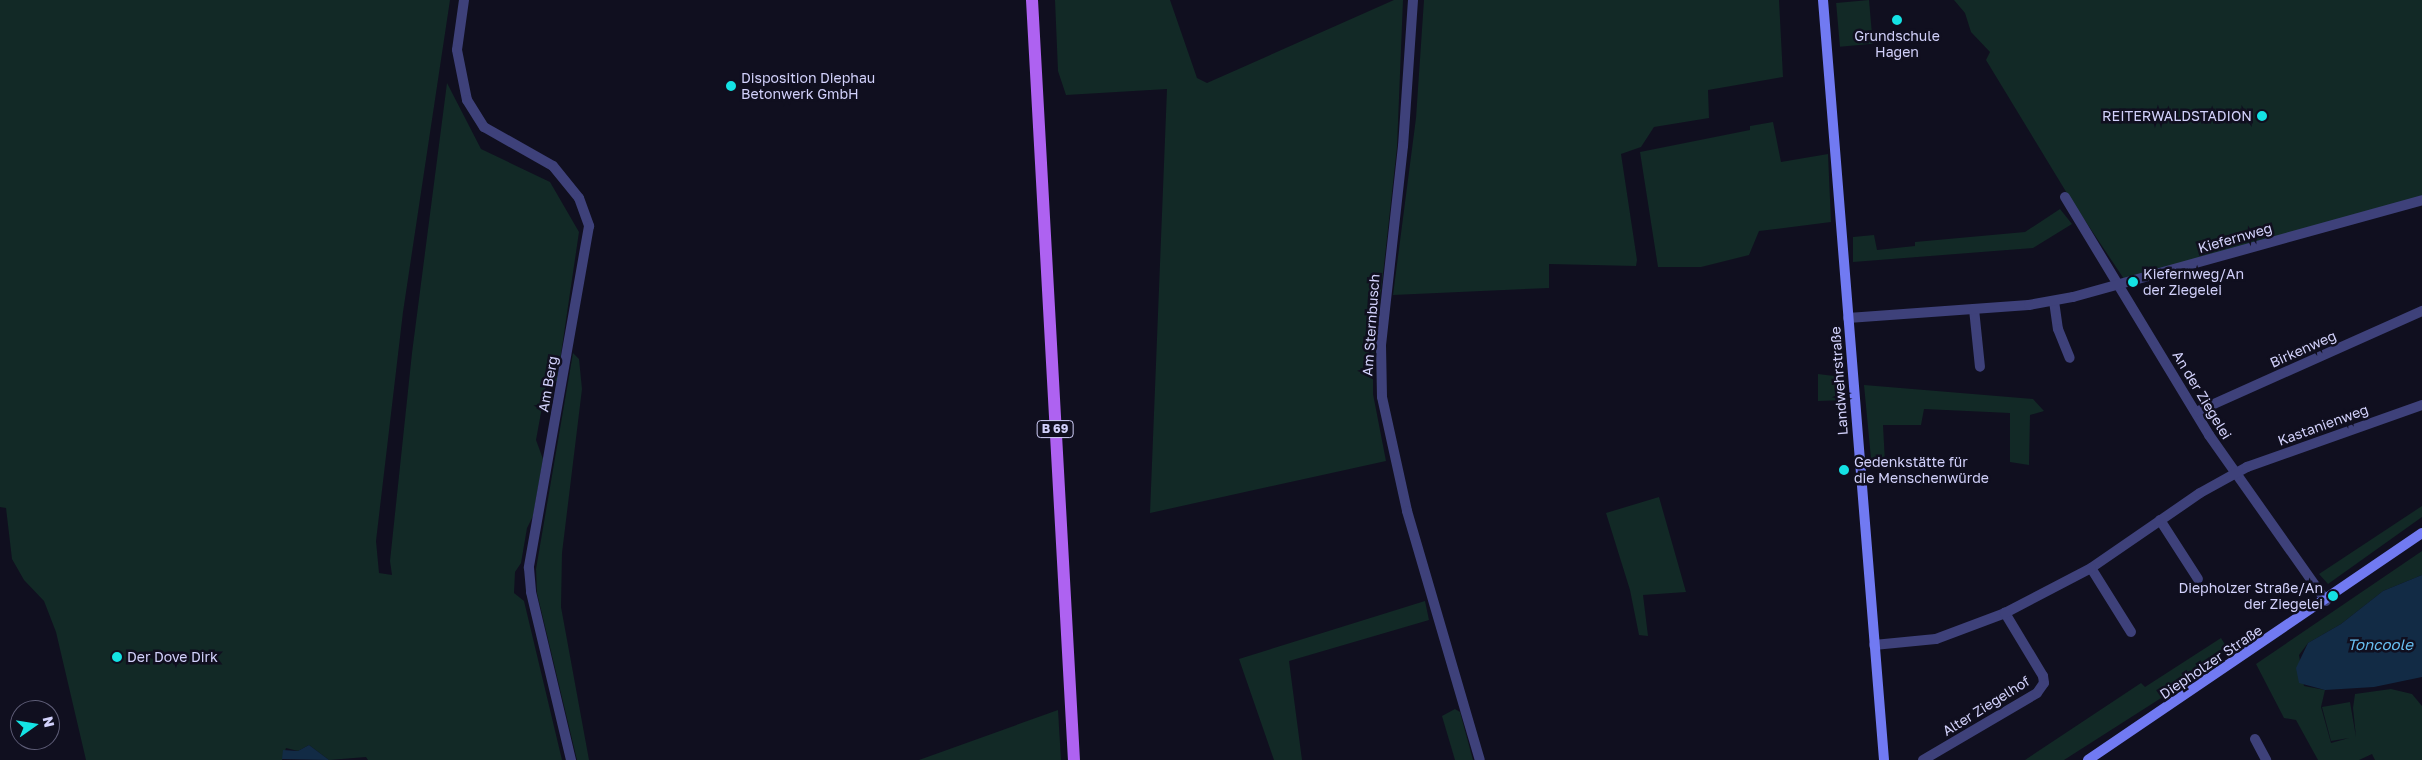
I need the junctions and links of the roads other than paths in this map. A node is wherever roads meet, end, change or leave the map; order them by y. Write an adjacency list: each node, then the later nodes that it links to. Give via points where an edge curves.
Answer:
1 (464, 0): 26 (street, Am Berg, via 457,50 467,100 484,127 553,166 579,198 589,226 529,568 531,592)
2 (1032, 0): 27 (main road, B 69)
3 (1413, 0): 28 (street, Am Sternbusch, via 1403,146 1382,335 1382,397 1407,512)
4 (1823, 0): 11 (street, Landwehrstraße)
5 (2065, 198): 7 (street, An der Ziegelei)
6 (2422, 200): 7 (street, Kiefernweg)
7 (2120, 286): 8 (street, Kiefernweg); 15 (street, An der Ziegelei)
8 (2054, 301): 9 (street, Kiefernweg); 12 (street, via 2058,329)
9 (1974, 309): 11 (street, Kiefernweg); 13 (street)
10 (2422, 311): 15 (street, Birkenweg)
11 (1848, 318): 24 (street, Landwehrstraße)
12 (2070, 358)
13 (1980, 367)
14 (2422, 405): 16 (street, Kastanienweg)
15 (2196, 412): 16 (street, An der Ziegelei)
16 (2235, 474): 17 (street); 21 (street, An der Ziegelei)
17 (2160, 520): 19 (street); 20 (street)
18 (2422, 533): 21 (street, Diepholzer Straße)
19 (2091, 568): 22 (street); 23 (street)
20 (2198, 579)
21 (2326, 601): 31 (street, Diepholzer Straße)
22 (2005, 613): 24 (street, via 1936,639); 30 (street, Alter Ziegelhof, via 2040,670 2044,682 2041,688 1970,735)
23 (2131, 632)
24 (1874, 645): 29 (street, Landwehrstraße)
25 (2254, 739): 32 (street)
26 (571, 760)
27 (1074, 760)
28 (1480, 760)
29 (1884, 760)
30 (1923, 760)
31 (2088, 760)
32 (2266, 760)

